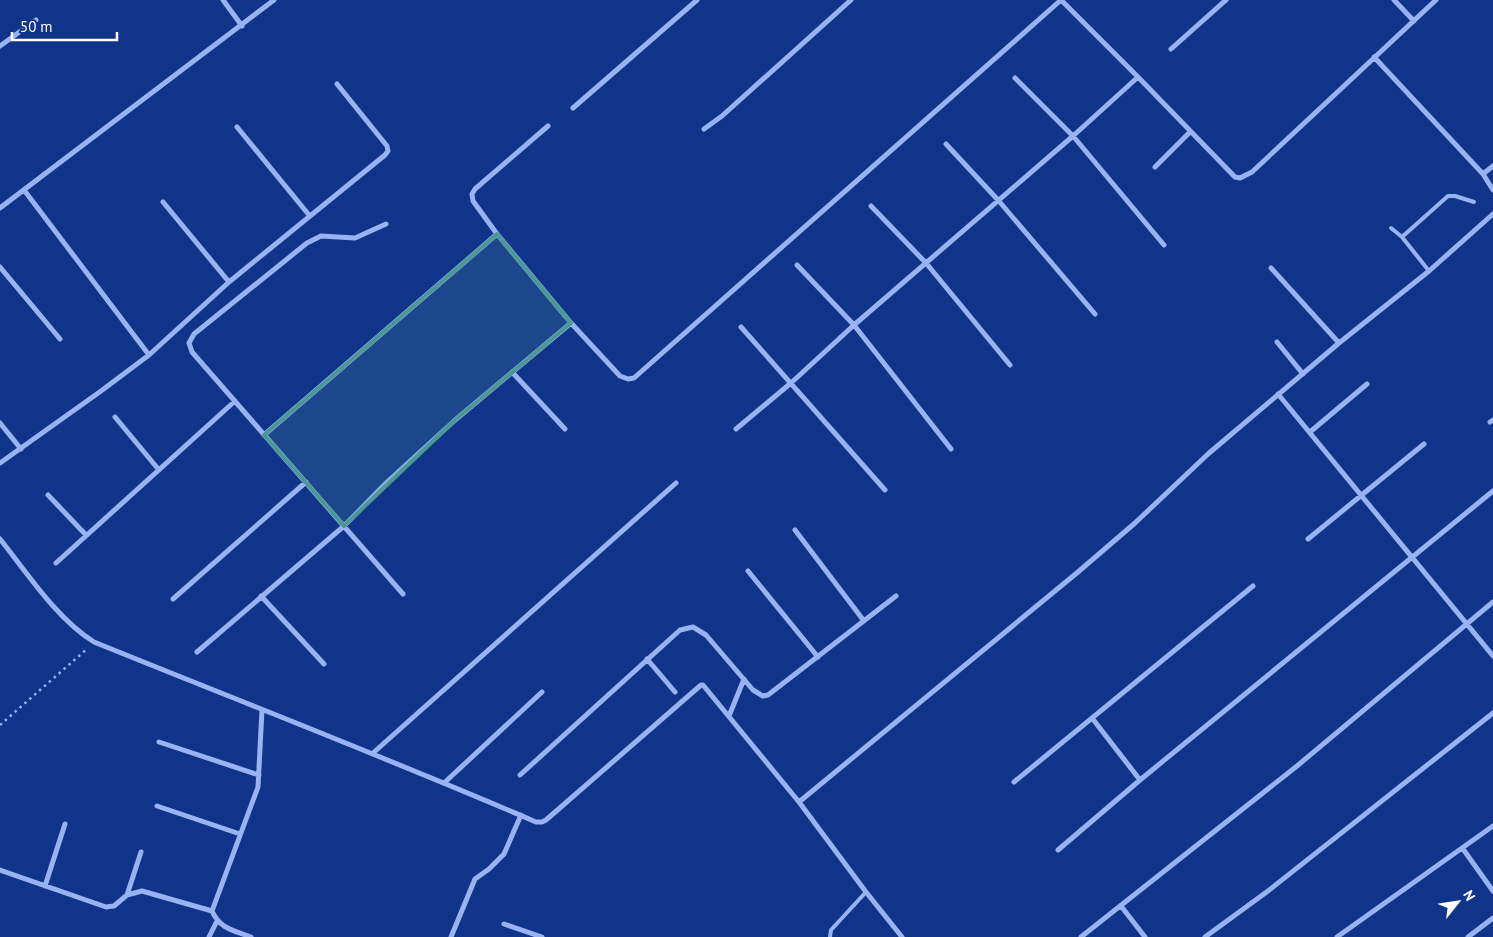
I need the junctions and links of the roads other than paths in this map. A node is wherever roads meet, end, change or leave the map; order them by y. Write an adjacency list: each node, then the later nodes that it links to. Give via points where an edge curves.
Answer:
1 (223, 0): 11 (street)
2 (274, 0): 11 (street)
3 (697, 0): 18 (street)
4 (851, 0): 21 (street, via 722,116)
5 (1061, 0): 15 (street); 49 (street, via 634,378 620,376)
6 (1226, 0): 13 (street)
7 (1394, 0): 10 (street)
8 (1436, 0): 10 (street)
9 (36, 20): 12 (street)
10 (1414, 22): 14 (street)
11 (242, 26): 28 (street)
12 (0, 46)
13 (1171, 49)
14 (1374, 58): 22 (street, via 1245,177 1235,177); 27 (street)
15 (1138, 77): 22 (street); 23 (street)
16 (1014, 78): 23 (street)
17 (337, 84): 36 (street, via 388,150)
18 (573, 108)
19 (548, 126): 39 (street, via 472,194 473,201)
20 (237, 127): 36 (street)
21 (704, 128)
22 (1190, 132): 26 (street)
23 (1073, 136): 30 (street); 41 (street)
24 (946, 144): 30 (street)
25 (1493, 166): 27 (street)
26 (1155, 167)
27 (1483, 174): 29 (street)
28 (24, 190): 34 (street); 55 (street)
29 (1493, 190)
30 (998, 200): 42 (street); 48 (street)
31 (163, 202): 47 (street)
32 (1474, 202): 40 (lane, via 1448,196)
33 (871, 206): 42 (street)
34 (0, 208)
35 (1493, 214): 46 (street)
36 (309, 215): 47 (street)
37 (386, 224): 62 (street, via 356,238 321,236 307,243 194,334 189,343 192,352)
38 (1391, 228): 40 (lane)
39 (497, 234): 49 (street); 68 (street)
40 (1402, 237): 46 (lane)
41 (1164, 245)
42 (926, 263): 50 (street); 56 (street)
43 (797, 265): 50 (street)
44 (0, 267): 52 (street)
45 (1271, 268): 54 (street)
46 (1429, 271): 54 (street)
47 (229, 282): 55 (street)
48 (1095, 314)
49 (571, 323): 57 (street)
50 (854, 325): 59 (street); 71 (street)
51 (741, 327): 59 (street)
52 (60, 340)
53 (1277, 342): 58 (street)
54 (1339, 343): 58 (street)
55 (149, 354): 70 (street)
56 (1010, 365)
57 (512, 372): 65 (street); 80 (street, via 386,483)
58 (1303, 374): 61 (street)
59 (791, 383): 66 (street); 76 (street)
60 (1366, 384): 67 (street)
61 (1278, 394): 67 (street); 115 (street, via 1078,572)
62 (235, 401): 68 (street); 73 (street)
63 (115, 417): 73 (street)
64 (0, 423): 70 (street)
65 (565, 429)
66 (736, 429)
67 (1310, 432): 78 (street)
68 (264, 435): 74 (street)
69 (1424, 444): 78 (street)
70 (21, 449): 72 (street)
71 (951, 450)
72 (0, 463)
73 (159, 470): 82 (street)
74 (306, 482): 80 (street); 92 (street)
75 (676, 483): 109 (street)
76 (885, 490)
77 (1493, 491): 85 (street)
78 (1362, 494): 84 (street); 85 (street)
79 (48, 495): 82 (street)
80 (344, 526): 89 (street); 90 (street)
81 (795, 530): 94 (street)
82 (86, 535): 86 (street)
83 (0, 539): 104 (street, via 80,634)
84 (1308, 539)
85 (1413, 558): 95 (street); 112 (street)
86 (56, 563)
87 (748, 571): 98 (street)
88 (1253, 586): 107 (street)
89 (403, 594)
90 (261, 596): 96 (street); 100 (street)
91 (896, 596): 94 (street)
92 (172, 599)
93 (1493, 602): 95 (street)
94 (864, 621): 98 (street)
95 (1467, 624): 97 (street); 129 (street, via 1297,766)
96 (198, 652)
97 (1493, 656)
98 (818, 657): 101 (street, via 768,696 753,690)
99 (647, 659): 101 (street, via 680,630 692,627 706,635); 103 (street); 111 (street)
100 (324, 664)
101 (744, 679): 106 (street)
102 (542, 692): 114 (street)
103 (675, 692)
104 (262, 710): 109 (street); 110 (street)
105 (1493, 713): 142 (street)
106 (729, 716): 115 (street); 117 (street, via 701,685 546,820 536,822)
107 (1092, 718): 112 (street); 113 (street)
108 (158, 742): 110 (street)
109 (373, 753): 114 (street)
110 (259, 775): 120 (street, via 258,787)
111 (520, 776)
112 (1140, 780): 122 (street)
113 (1014, 782)
114 (444, 783): 117 (street)
115 (799, 802): 127 (street)
116 (157, 806): 120 (street)
117 (522, 815): 136 (street, via 504,854 475,879)
118 (65, 824): 125 (street)
119 (1493, 826): 121 (street)
120 (240, 834): 130 (street)
121 (1463, 848): 126 (street); 143 (street)
122 (1058, 850)
123 (141, 852): 128 (street)
124 (0, 870): 125 (street)
125 (46, 886): 128 (street, via 106,907 114,906)
126 (1493, 891)
127 (866, 892): 138 (lane, via 831,930); 139 (street)
128 (127, 894): 130 (street, via 142,891)
129 (1121, 906): 140 (street); 141 (street)
130 (212, 911): 132 (street)
131 (1493, 918): 144 (street)
132 (216, 921): 134 (street); 135 (street)
133 (504, 924): 137 (street)
134 (209, 937)
135 (250, 937)
136 (451, 937)
137 (542, 937)
138 (830, 937)
139 (902, 937)
140 (1081, 937)
141 (1145, 937)
142 (1205, 937)
143 (1337, 937)
144 (1468, 937)

